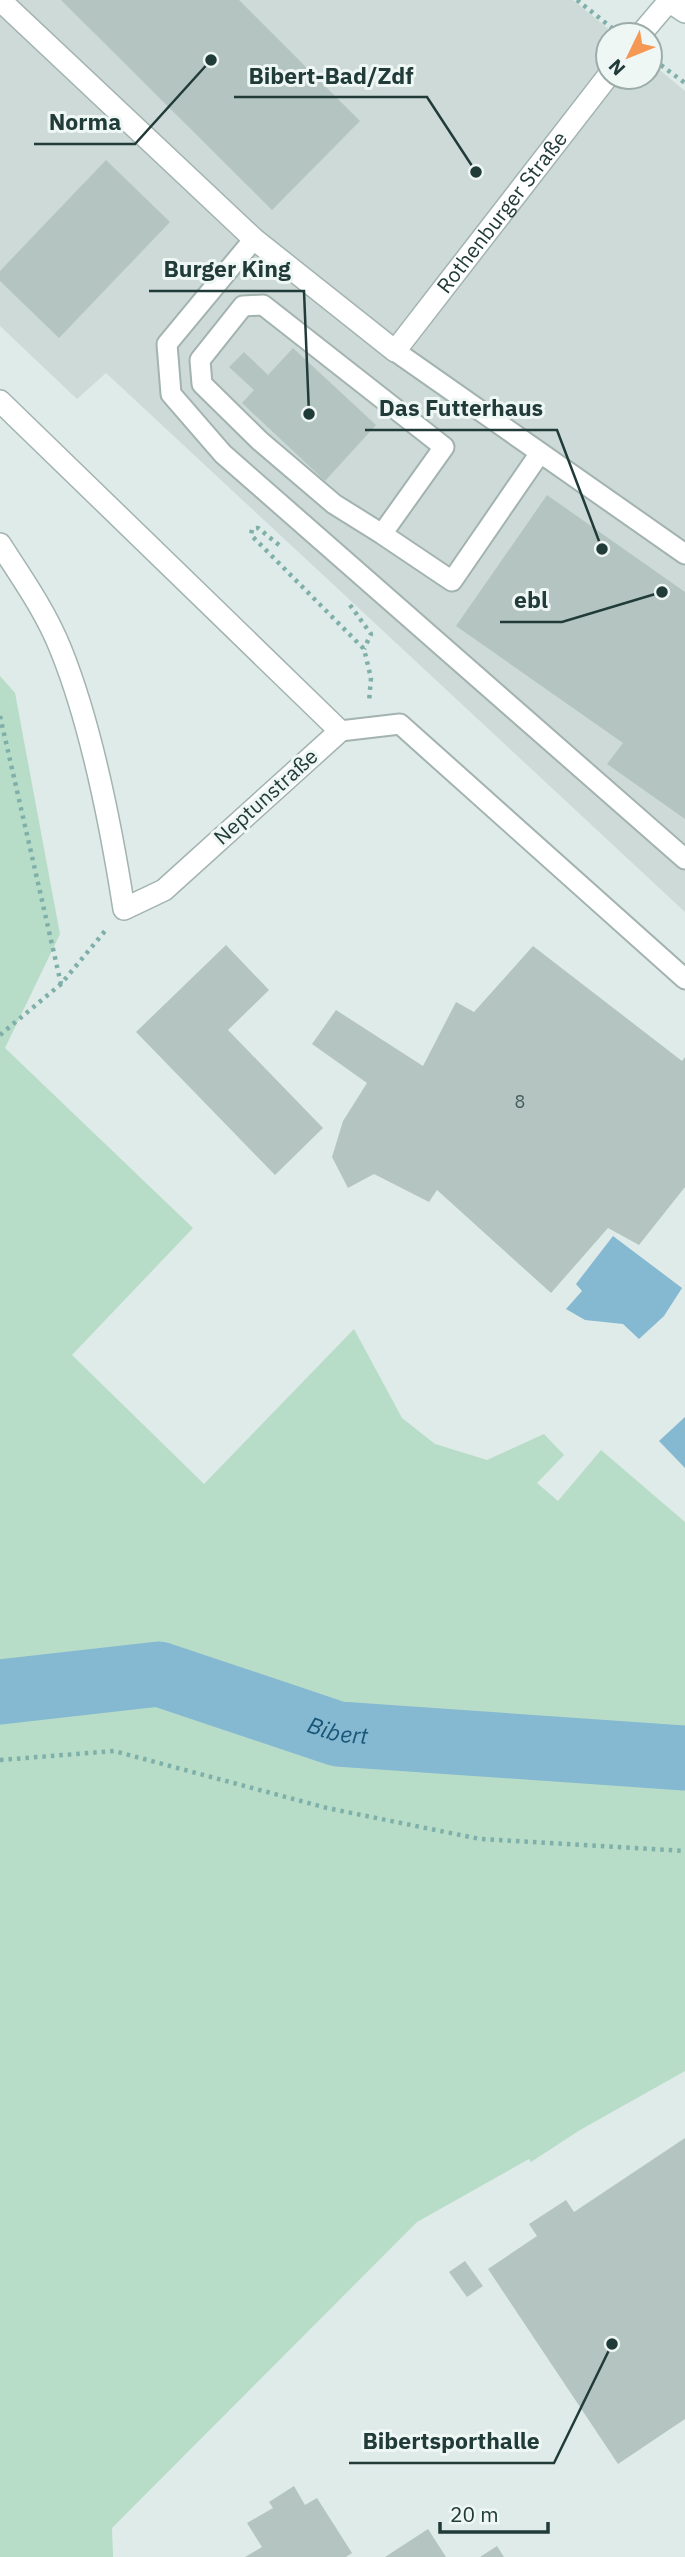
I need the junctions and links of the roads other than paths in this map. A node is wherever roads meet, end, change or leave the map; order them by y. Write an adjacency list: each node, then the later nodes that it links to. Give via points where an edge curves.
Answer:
1 (0, 0): 6 (street)
2 (668, 0): 3 (street); 4 (street)
3 (685, 12)
4 (651, 21)
5 (596, 91): 7 (street, Rothenburger Straße)
6 (254, 239): 7 (street); 14 (lane, via 167,344 171,394 223,454)
7 (395, 351): 9 (lane)
8 (0, 401): 13 (street)
9 (540, 453): 10 (lane, via 452,581); 12 (lane)
10 (382, 534): 10 (lane, via 444,447 264,305 243,306 200,360 202,384 334,504)
11 (0, 544): 13 (street, Neptunstraße, via 61,649 82,716 124,909 164,890)
12 (685, 554)
13 (340, 730): 15 (lane, via 400,724)
14 (685, 859)
15 (685, 979)

